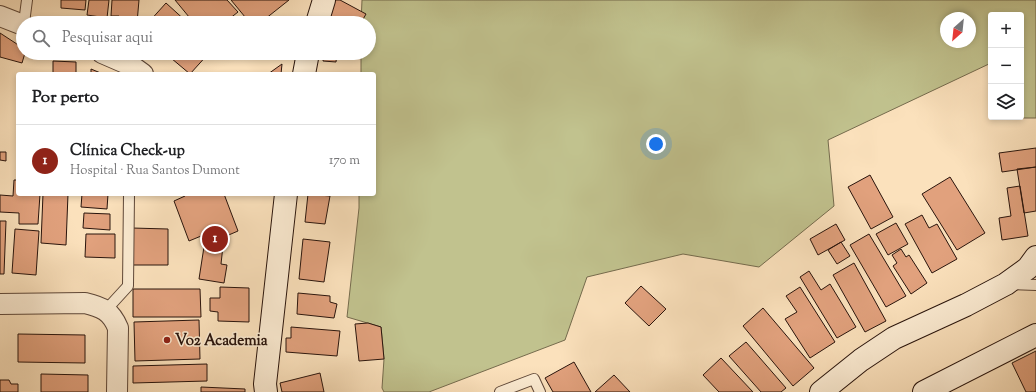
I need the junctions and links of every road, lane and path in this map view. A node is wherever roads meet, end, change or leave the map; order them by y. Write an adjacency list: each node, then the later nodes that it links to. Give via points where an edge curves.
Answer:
1 (27, 0): 4 (lane)
2 (324, 0): 5 (main road)
3 (0, 16): 6 (street)
4 (24, 16)
5 (319, 16)
6 (16, 22)
7 (118, 60): 9 (street)
8 (307, 60): 10 (main road)
9 (140, 72)
10 (304, 72)
11 (129, 196): 17 (lane, via 128,286)
12 (286, 196): 20 (main road)
13 (1036, 257): 14 (main road, via 1028,268)
14 (1006, 284): 15 (lane); 23 (main road, via 894,338)
15 (1036, 285)
16 (0, 304): 17 (street, via 85,303)
17 (106, 310): 19 (street, via 114,318 118,328)
18 (1036, 335): 24 (main road)
19 (117, 392)
20 (266, 392)
21 (500, 392): 22 (lane, via 534,379)
22 (540, 392)
23 (821, 392)
24 (924, 392)

